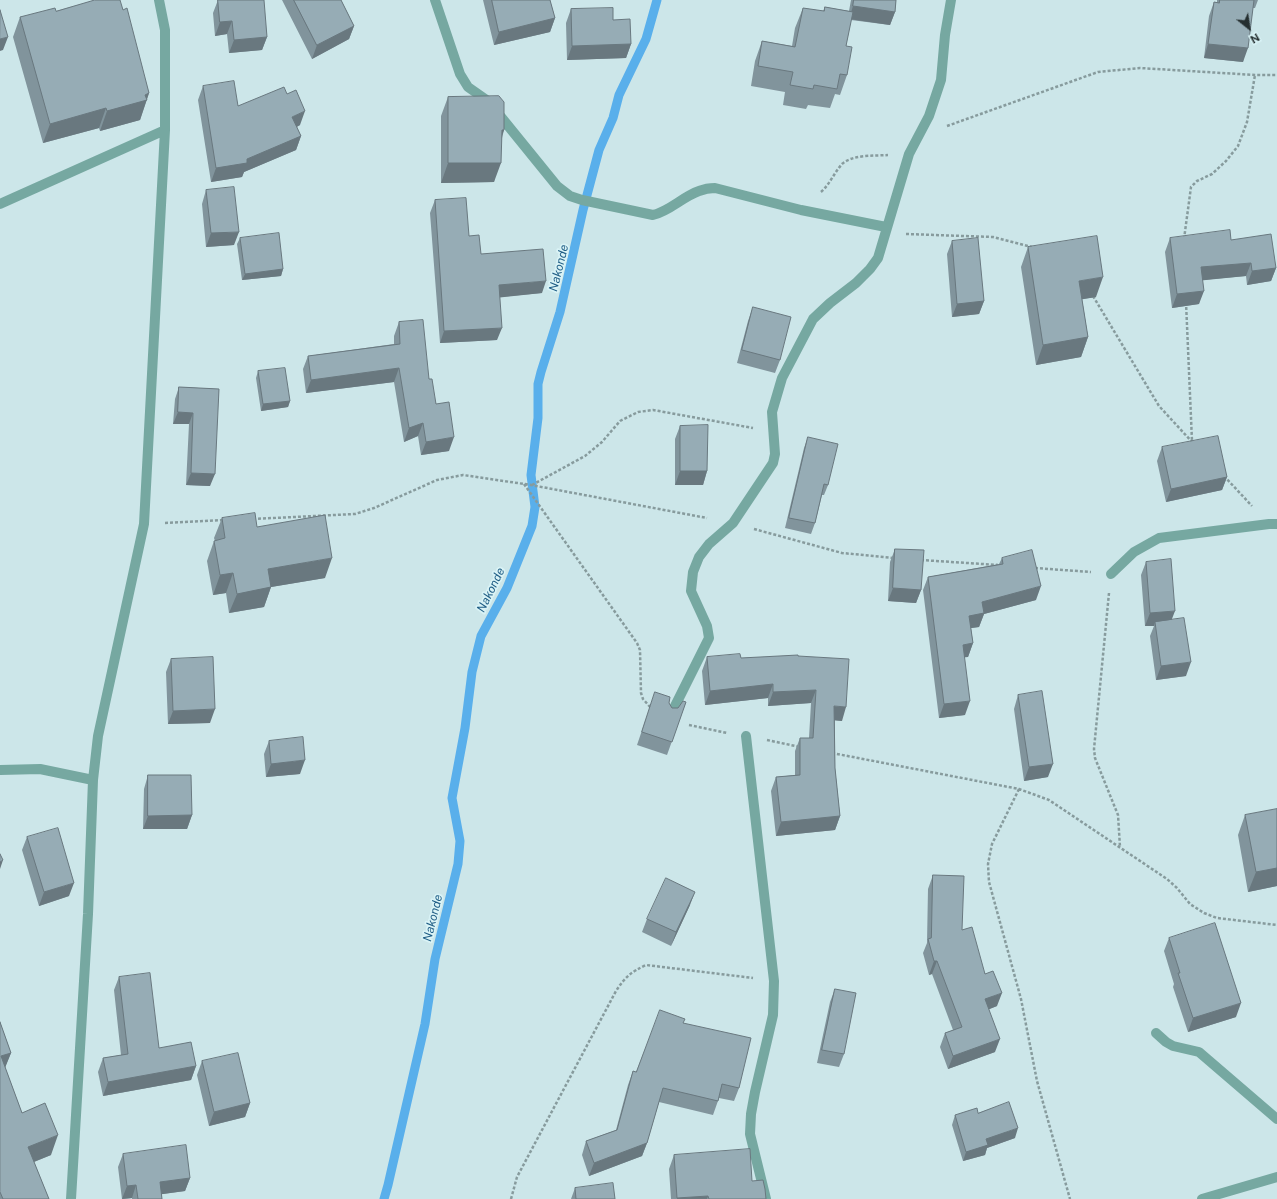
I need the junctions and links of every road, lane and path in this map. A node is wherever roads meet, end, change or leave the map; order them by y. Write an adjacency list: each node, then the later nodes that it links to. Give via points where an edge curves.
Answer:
1 (159, 0): 6 (street, via 165,30)
2 (434, 0): 10 (street, via 460,74 468,87 488,101 557,186 570,196 653,215 697,192 715,188)
3 (951, 0): 7 (street, via 941,80 929,116)
4 (1255, 75): 5 (path); 7 (path, via 1140,68 1098,72); 12 (path, via 1247,122 1238,146 1212,174 1191,187)
5 (1277, 75)
6 (165, 130): 9 (street); 25 (street)
7 (917, 137): 8 (street)
8 (909, 154): 10 (path, via 855,158 847,161 825,188); 11 (street)
9 (0, 204)
10 (801, 210): 11 (street)
11 (885, 230): 13 (path, via 993,237); 16 (street, via 878,258 870,269 813,319 782,378 772,412)
12 (1184, 240)
13 (1036, 248)
14 (1092, 294): 17 (path, via 1159,406)
15 (1186, 294): 17 (path)
16 (773, 432): 21 (path, via 653,410 638,412 620,421 602,442 585,456); 24 (street, via 773,463)
17 (1192, 442): 18 (path)
18 (1198, 448)
19 (1219, 471): 26 (path)
20 (524, 484): 21 (path); 22 (path, via 463,474 438,480 355,514); 32 (path, via 637,643 640,650 643,698 650,707)
21 (531, 485): 24 (path)
22 (246, 519)
23 (230, 520): 25 (path)
24 (733, 523): 27 (path, via 842,552); 32 (street, via 709,544 699,557 693,572 691,591 707,626 708,638)
25 (144, 524): 37 (street, via 98,736)
26 (1273, 524): 31 (street, via 1159,538 1134,552)
27 (899, 558)
28 (914, 559): 29 (path)
29 (1001, 566)
30 (1032, 568): 31 (path)
31 (1111, 574): 39 (path, via 1094,749 1095,758 1118,815)
32 (670, 716): 33 (path, via 690,726)
33 (746, 736): 34 (path); 41 (street)
34 (801, 747)
35 (832, 753): 38 (path)
36 (0, 770): 37 (street, via 40,769)
37 (93, 780): 45 (street, via 88,914)
38 (1019, 789): 39 (path, via 1049,800); 48 (path, via 992,844 988,864 989,882 1021,999 1037,1081)
39 (1120, 847): 40 (path, via 1166,879 1190,904 1204,913 1217,918)
40 (1277, 925)
41 (774, 981): 46 (path, via 646,965 633,971 616,991 524,1163); 47 (street, via 773,1015 755,1092 750,1134)
42 (1156, 1033): 43 (street, via 1166,1042 1199,1052)
43 (1277, 1119)
44 (1277, 1177): 49 (street)
45 (71, 1199)
46 (511, 1199)
47 (766, 1199)
48 (1070, 1199)
49 (1202, 1199)

